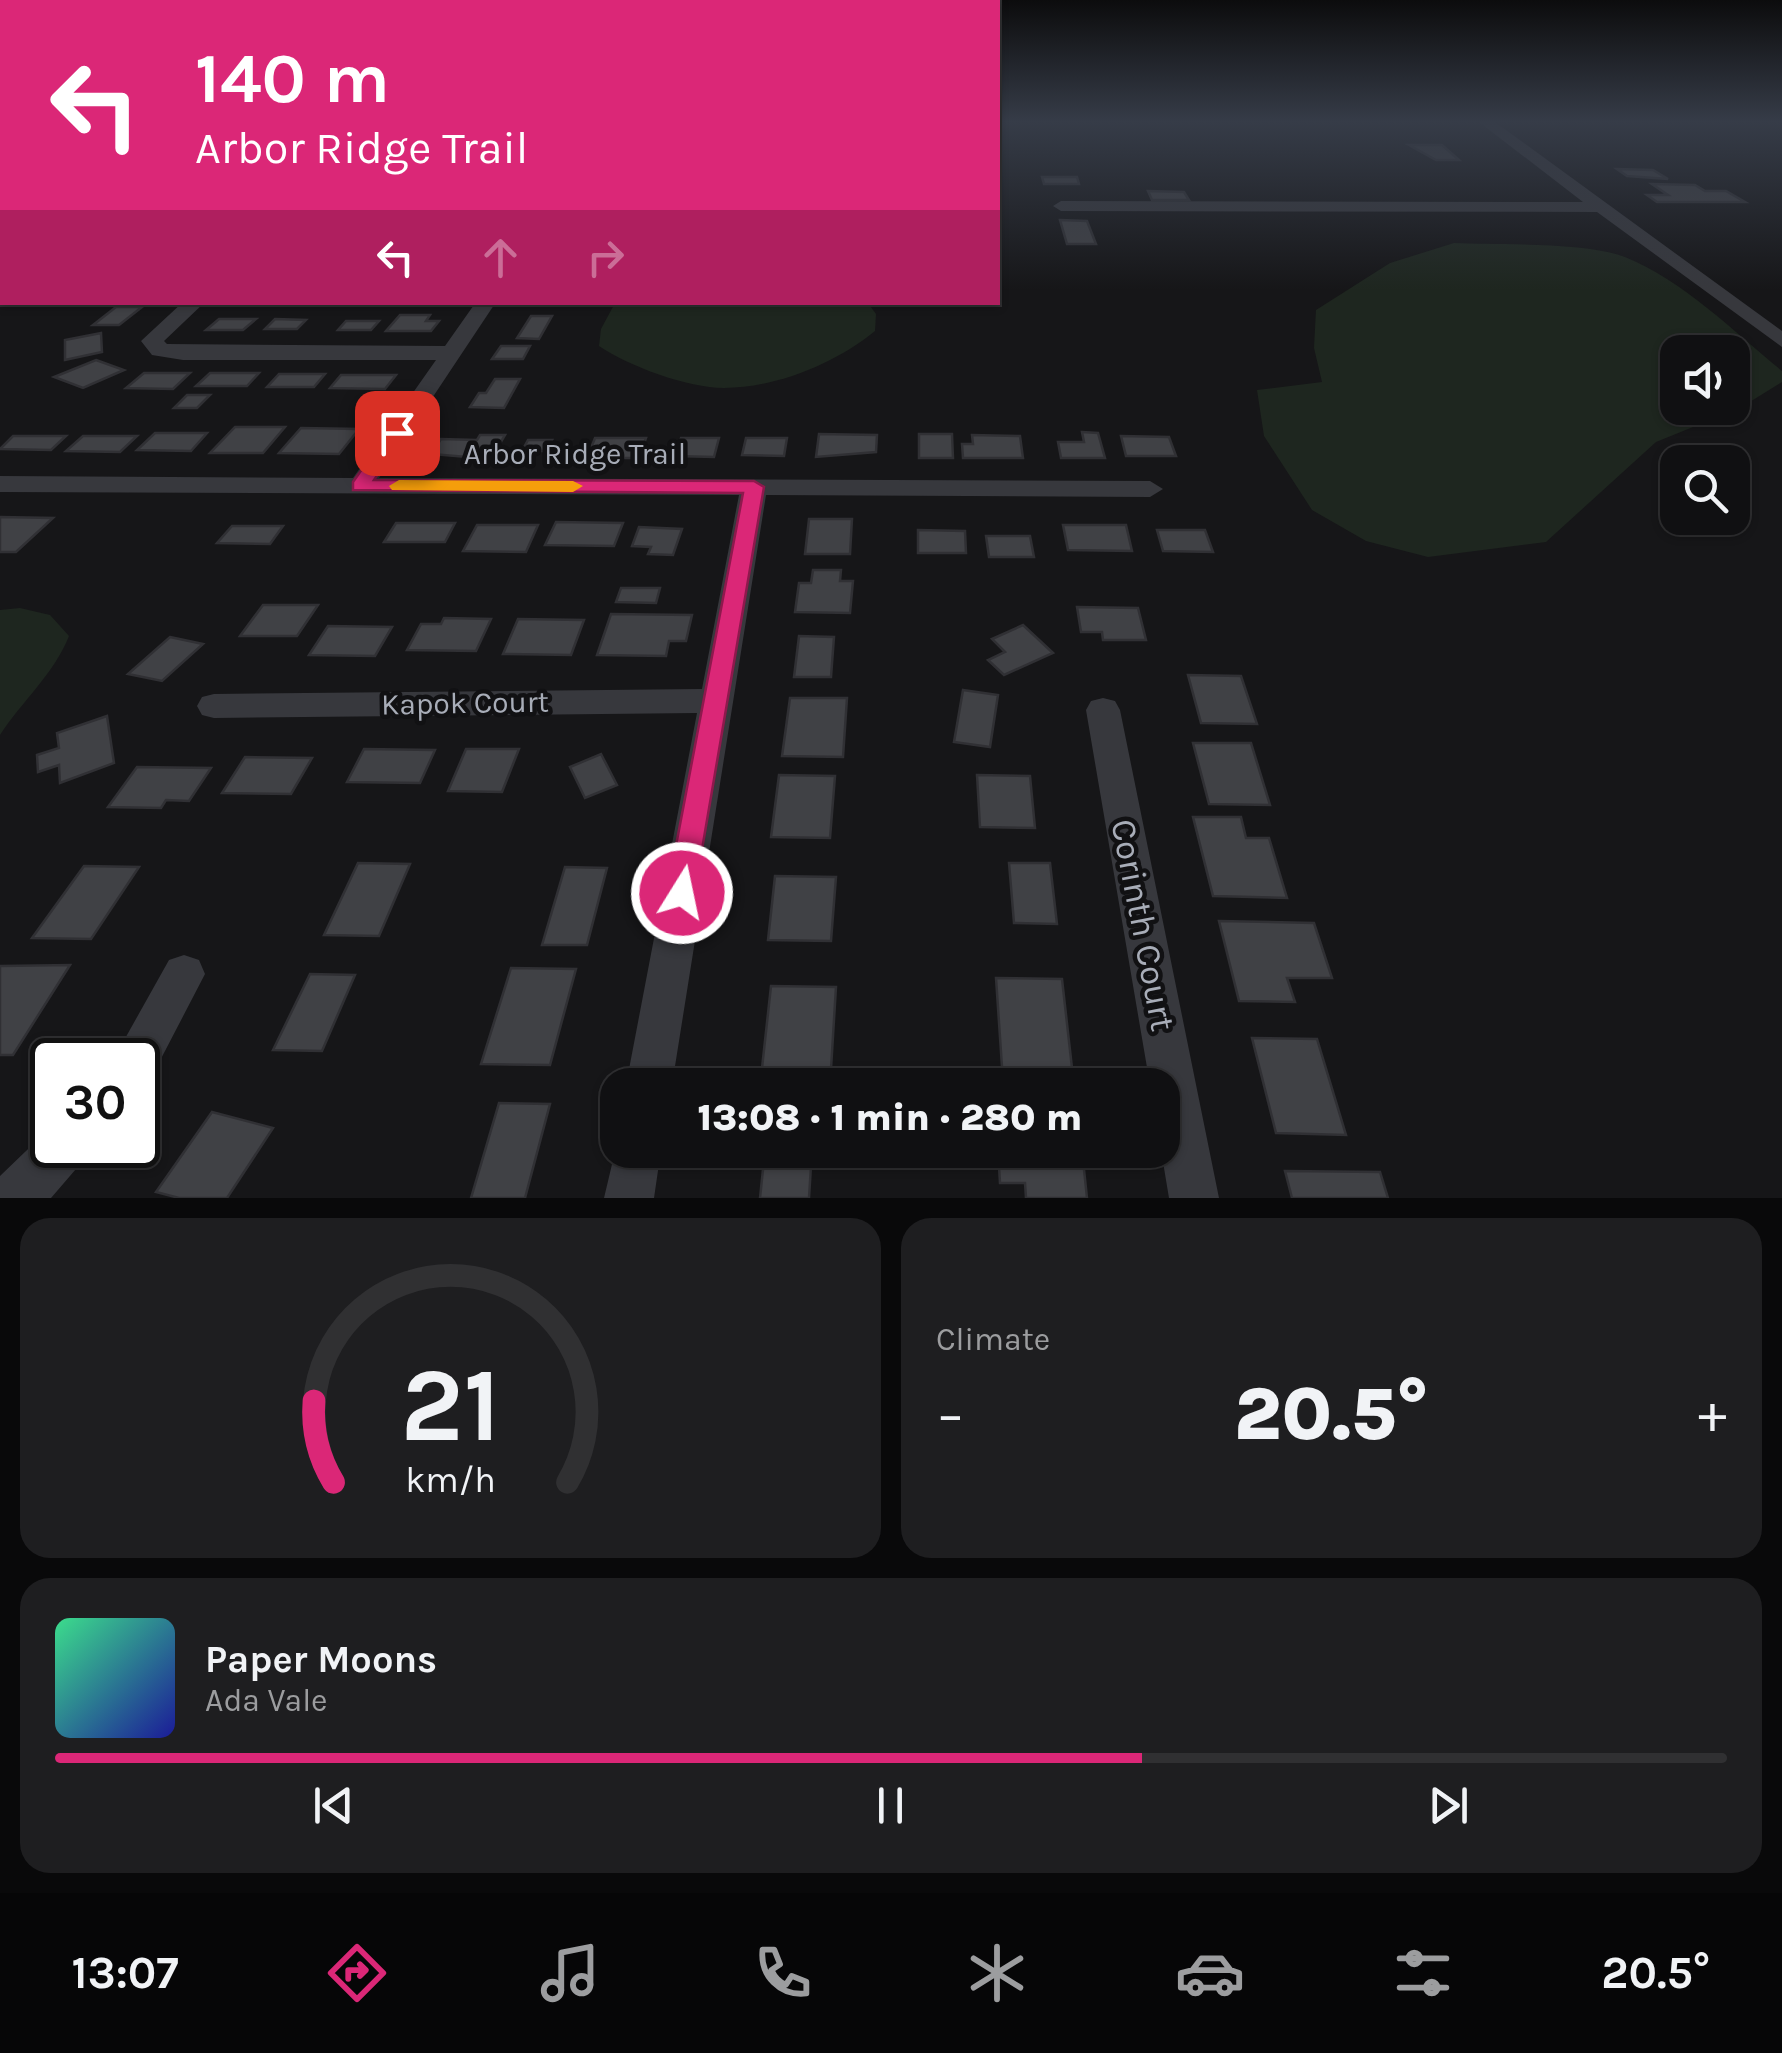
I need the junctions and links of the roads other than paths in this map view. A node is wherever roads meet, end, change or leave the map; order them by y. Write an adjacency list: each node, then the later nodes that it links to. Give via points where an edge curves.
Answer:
1 (1561, 178): 3 (street)
2 (1061, 206): 3 (street)
3 (1601, 208): 6 (street)
4 (192, 305): 7 (street, via 152,341 160,350)
5 (484, 305): 7 (street)
6 (1782, 342)
7 (452, 353): 9 (street)
8 (0, 484): 9 (street, Arbor Ridge Trail)
9 (360, 486): 10 (street, Arbor Ridge Trail)
10 (754, 487): 11 (street, Arbor Ridge Trail); 12 (street)
11 (1150, 489)
12 (716, 700): 13 (street, Kapok Court); 17 (street)
13 (214, 706)
14 (1103, 710): 22 (street, Corinth Court)
15 (184, 974): 16 (street)
16 (148, 1038)
17 (651, 1068)
18 (46, 1168): 20 (street)
19 (634, 1168): 21 (street)
20 (13, 1198)
21 (629, 1198)
22 (1194, 1198)

